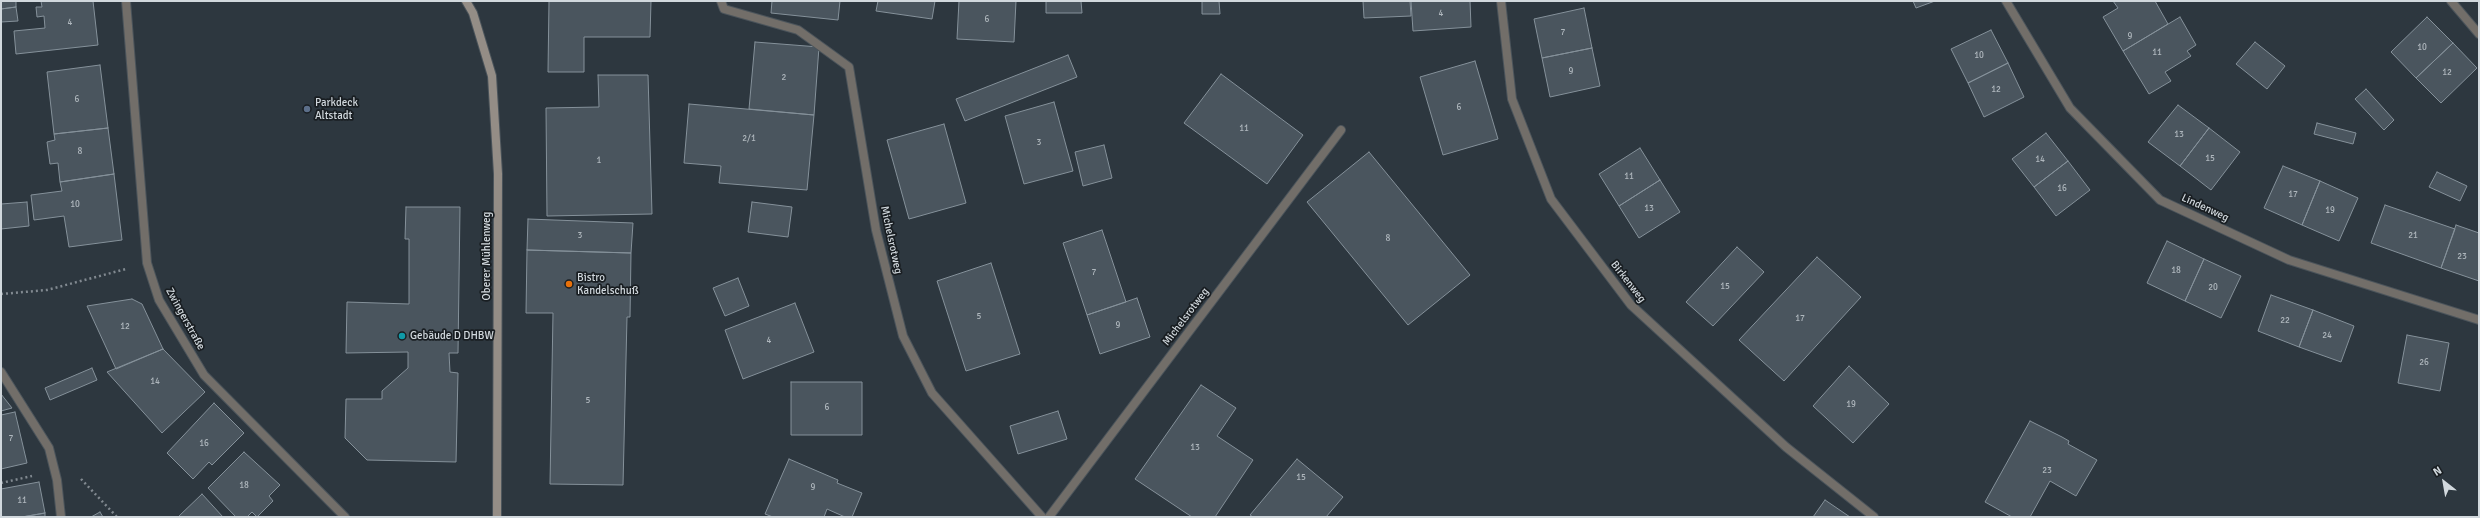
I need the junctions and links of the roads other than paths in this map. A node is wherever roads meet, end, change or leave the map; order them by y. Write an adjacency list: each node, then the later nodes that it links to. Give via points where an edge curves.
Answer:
1 (126, 1): 12 (street, Zwingerstraße, via 147,263 159,300 204,375)
2 (466, 1): 13 (street, Oberer Mühlenweg, via 473,12 492,76 498,174)
3 (721, 1): 14 (street, Michelsrotweg, via 724,9 798,30 848,67 876,230 903,336 932,393)
4 (1501, 1): 16 (street, Birkenweg, via 1512,99 1551,199 1631,305 1786,447)
5 (2006, 1): 9 (street, Lindenweg, via 2070,108 2160,200 2289,260)
6 (2451, 1): 7 (street)
7 (2479, 34)
8 (1341, 130): 15 (street, Michelsrotweg)
9 (2479, 320)
10 (1, 372): 11 (street, via 49,448)
11 (61, 517)
12 (345, 517)
13 (497, 517)
14 (1042, 517)
15 (1049, 517)
16 (1874, 517)

